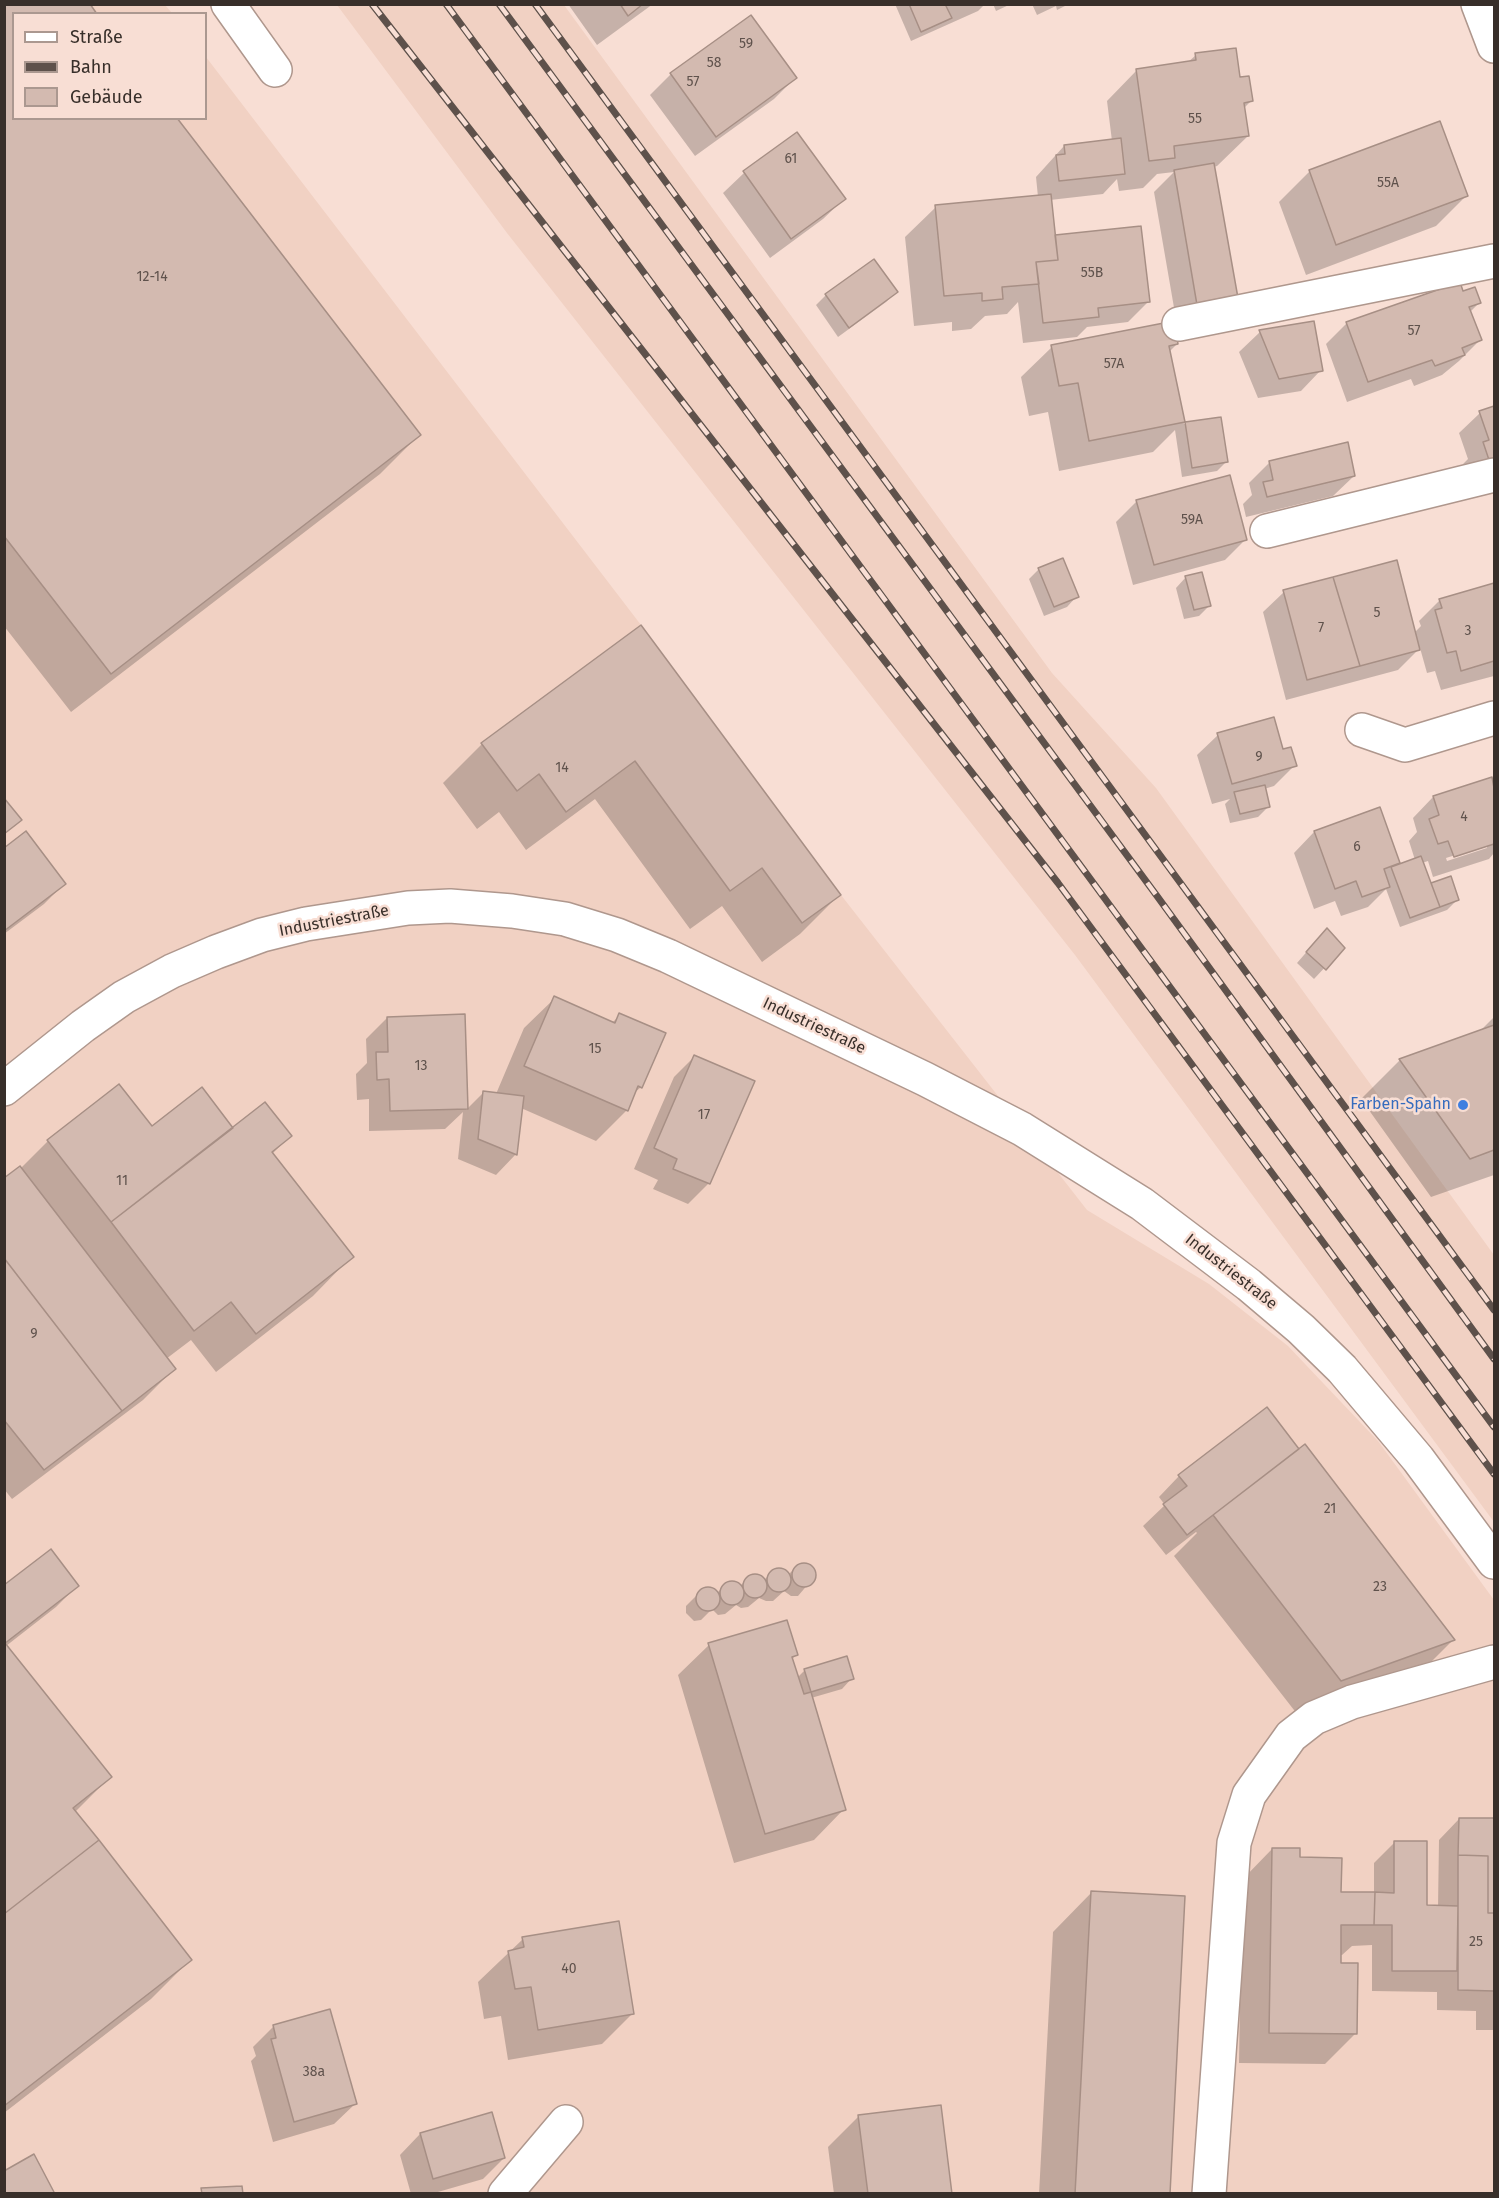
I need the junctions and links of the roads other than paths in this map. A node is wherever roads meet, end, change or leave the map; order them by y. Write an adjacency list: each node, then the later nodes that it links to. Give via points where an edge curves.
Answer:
1 (228, 4): 4 (street)
2 (1478, 4): 3 (street)
3 (1494, 46)
4 (275, 70)
5 (1494, 261): 6 (street)
6 (1179, 324)
7 (1494, 475): 8 (street)
8 (1267, 531)
9 (1494, 718): 10 (street, via 1405,745)
10 (1362, 730)
11 (4, 1089): 12 (street, Industriestraße, via 124,997 216,951 284,929 408,908 450,906 565,919 668,957 925,1079 1022,1129 1142,1204 1250,1285 1342,1369 1418,1459)
12 (1494, 1562)
13 (1494, 1662): 16 (street, via 1352,1702 1314,1718 1291,1736 1249,1795 1234,1843)
14 (566, 2122): 15 (street)
15 (506, 2193)
16 (1209, 2193)

